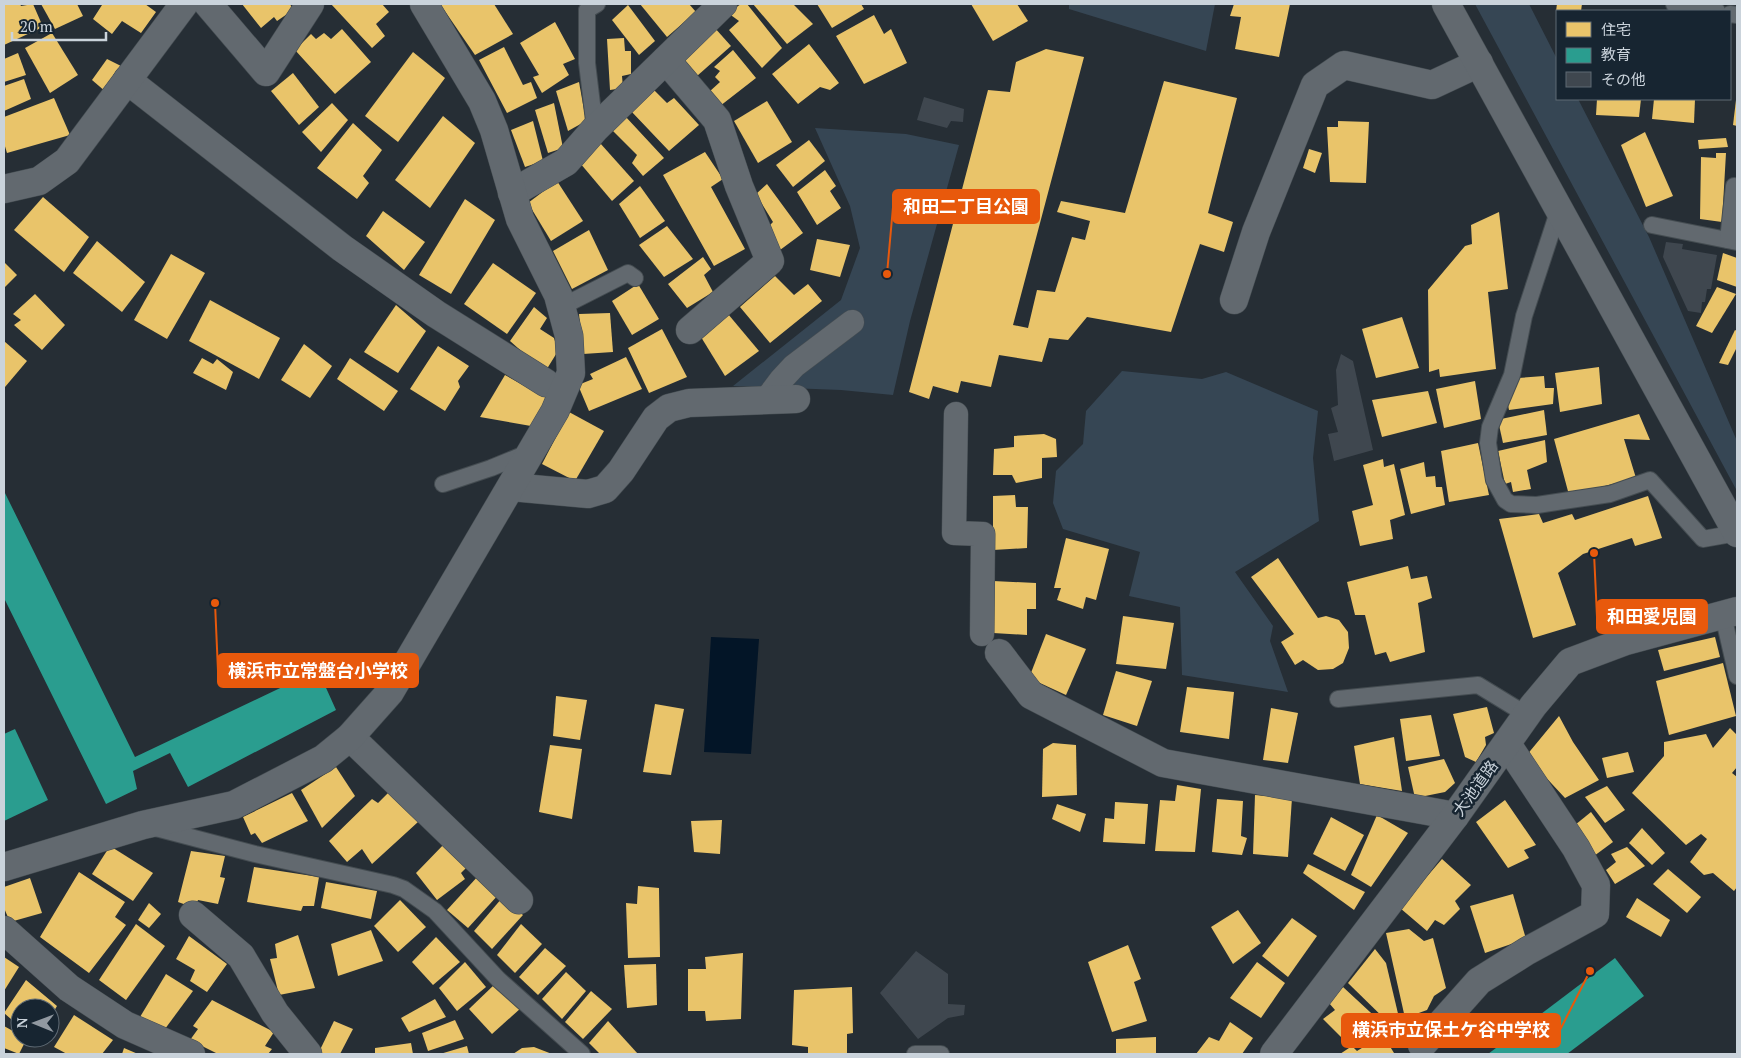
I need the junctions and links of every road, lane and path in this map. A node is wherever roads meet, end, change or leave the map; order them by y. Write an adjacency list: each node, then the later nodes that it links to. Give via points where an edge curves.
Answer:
1 (184, 4): 12 (street)
2 (208, 4): 3 (street, via 266,72)
3 (310, 4)
4 (424, 4): 16 (street, via 482,101)
5 (597, 4): 13 (lane, via 587,10 587,63)
6 (724, 4): 10 (street)
7 (1446, 4): 11 (street)
8 (1674, 4): 9 (lane)
9 (1710, 10)
10 (666, 60): 13 (street); 24 (street, via 717,120 739,186 770,261)
11 (1479, 62): 17 (street); 21 (street, via 1432,85 1344,65 1315,85 1256,232)
12 (127, 80): 15 (street, via 67,161 39,180); 25 (street, via 342,248 436,314)
13 (595, 129): 16 (street, via 566,162)
14 (1734, 186): 19 (lane)
15 (4, 189)
16 (512, 193): 22 (street, via 520,220)
17 (1560, 209): 32 (street); 32 (lane, via 1524,316 1512,375 1490,427 1488,443 1494,480 1501,493 1511,504 1537,505 1610,494 1650,480 1703,539)
18 (1652, 225): 19 (lane)
19 (1733, 241)
20 (635, 278): 22 (lane, via 628,273)
21 (1234, 300)
22 (561, 307): 25 (street, via 570,336 571,373)
23 (852, 322): 27 (street, via 794,366)
24 (690, 330)
25 (555, 388): 29 (street, via 555,412)
26 (796, 399): 27 (street)
27 (766, 400): 31 (street, via 689,403 669,408 656,418 605,489 588,494)
28 (956, 414): 34 (street, via 954,533 983,534)
29 (531, 452): 30 (lane); 31 (street)
30 (443, 484)
31 (511, 487): 38 (street, via 390,692)
32 (1737, 533)
33 (1730, 613): 35 (lane); 37 (street, 大池道路, via 1626,641 1570,662)
34 (991, 643): 40 (street, via 1031,695 1163,764)
35 (1737, 676)
36 (1338, 699): 37 (lane, via 1478,685)
37 (1527, 715): 39 (street, 大池道路)
38 (350, 737): 41 (street, via 324,759 234,805); 43 (street)
39 (1507, 744): 40 (street, 大池道路); 46 (street, via 1576,848 1596,885 1595,914 1479,981)
40 (1455, 816): 52 (street, 大池道路)
41 (143, 825): 42 (street); 49 (lane, via 404,889 435,911 498,979)
42 (4, 867)
43 (519, 900)
44 (193, 915): 48 (street, via 241,956 274,1013)
45 (4, 930): 47 (street, via 69,988 117,1020)
46 (1416, 1050)
47 (191, 1054)
48 (308, 1054)
49 (582, 1054)
50 (915, 1054): 51 (lane)
51 (941, 1054)
52 (1274, 1054)

